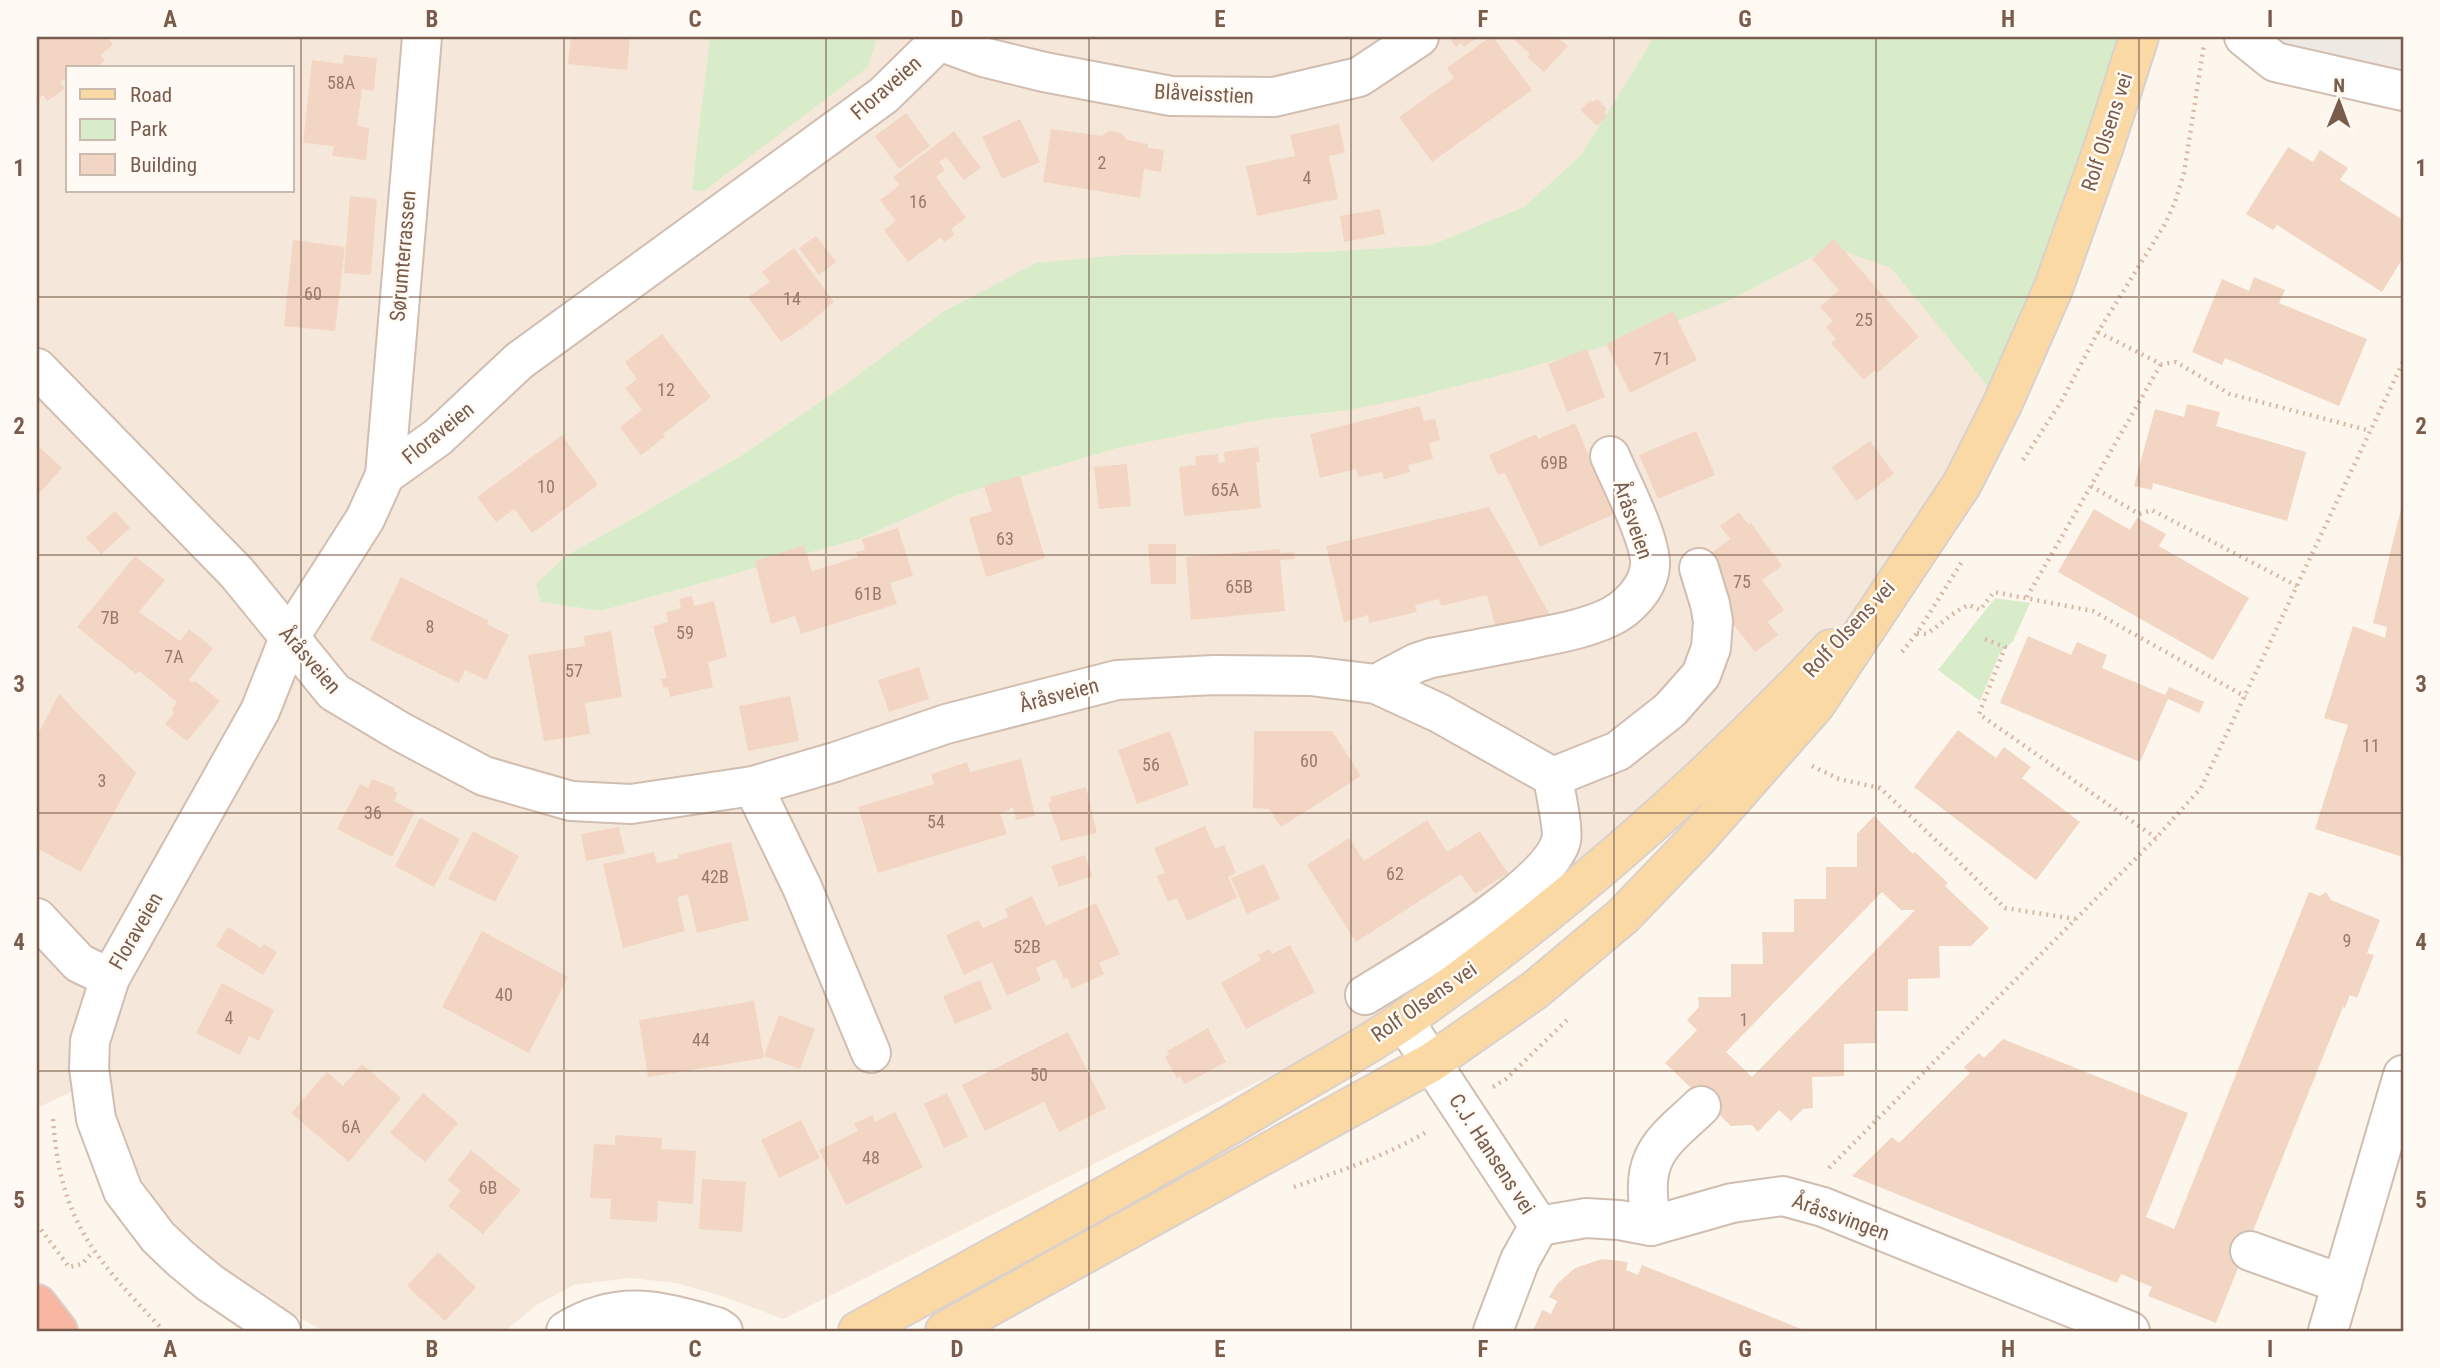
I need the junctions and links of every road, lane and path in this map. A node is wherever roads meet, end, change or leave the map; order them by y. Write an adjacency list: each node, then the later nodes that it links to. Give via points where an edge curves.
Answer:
1 (422, 37): 13 (street, Sørumterrassen)
2 (1419, 37): 5 (street, Blåveisstien, via 1359,77 1274,97 1171,96 983,57)
3 (2139, 37): 15 (main road, Rolf Olsens vei, via 2053,289 2027,351 1962,484)
4 (2244, 37): 6 (street, via 2275,62)
5 (940, 39): 13 (street, Floraveien, via 884,95 519,361 438,437)
6 (2403, 91)
7 (2098, 332): 9 (path)
8 (2403, 362): 11 (path)
9 (2161, 364): 11 (path, via 2176,362 2230,394); 14 (path)
10 (37, 368): 20 (street, Åråsveien, via 237,573)
11 (2371, 431): 17 (path)
12 (1610, 456): 22 (street, Åråsveien, via 1650,557 1646,582 1638,594 1610,618 1574,630 1431,658)
13 (385, 475): 20 (street, Floraveien, via 365,519)
14 (2091, 486): 17 (path, via 2138,514 2152,510); 18 (path)
15 (1909, 565): 32 (main road, Rolf Olsens vei, via 1793,690 1630,845); 34 (main road, Rolf Olsens vei, via 1815,705 1696,840 1623,916 1545,982)
16 (1699, 568): 25 (street, via 1713,621 1711,648 1701,675 1670,710 1618,751)
17 (2297, 586): 23 (path)
18 (2027, 597): 19 (path, via 1994,592 1980,610 1969,605 1926,635); 23 (path, via 2093,611)
19 (1917, 633)
20 (289, 638): 26 (street, Åråsveien, via 334,692 484,776 571,801 631,804); 30 (street, Floraveien, via 260,711)
21 (1985, 639): 27 (path, via 2005,647 1979,714)
22 (1376, 684): 25 (street, Åråsveien, via 1439,713); 26 (street, Åråsveien, via 1255,675 1117,680 946,724)
23 (2246, 697): 27 (path, via 2202,788)
24 (1811, 765): 29 (path, via 1839,779 1880,788 2005,908)
25 (1553, 777): 31 (street, via 1562,839 1549,864 1445,946)
26 (753, 786): 33 (street, via 802,887)
27 (2156, 838): 29 (path)
28 (37, 918): 30 (street, Floraveien, via 79,963)
29 (2075, 919): 39 (path, via 1819,1178)
30 (110, 978): 49 (street, Floraveien, via 90,1041 89,1068 96,1119 123,1191 181,1259)
31 (1365, 995)
32 (1404, 1021): 34 (street, C.J. Hansens vei); 52 (main road, Rolf Olsens vei, via 1197,1145)
33 (871, 1053)
34 (1432, 1062): 41 (street, C.J. Hansens vei); 53 (main road, Rolf Olsens vei)
35 (2403, 1075): 45 (street)
36 (1701, 1106): 42 (street, via 1653,1159 1648,1192)
37 (1406, 1144): 38 (path)
38 (1282, 1193)
39 (1783, 1196): 42 (street, Åråssvingen, via 1732,1203); 55 (street, Åråssvingen, via 1823,1207)
40 (37, 1224): 44 (path, via 69,1267 82,1264)
41 (1539, 1226): 42 (street, Åråssvingen, via 1586,1218); 54 (street, C.J. Hansens vei, via 1520,1260)
42 (1651, 1226)
43 (2250, 1251): 45 (street)
44 (93, 1252)
45 (2342, 1284): 56 (street)
46 (37, 1304): 48 (highway)
47 (670, 1322): 50 (street, via 649,1310 612,1311); 51 (street)
48 (58, 1331)
49 (281, 1331)
50 (566, 1331)
51 (723, 1331)
52 (858, 1331)
53 (944, 1331)
54 (1493, 1331)
55 (2130, 1331)
56 (2328, 1331)

